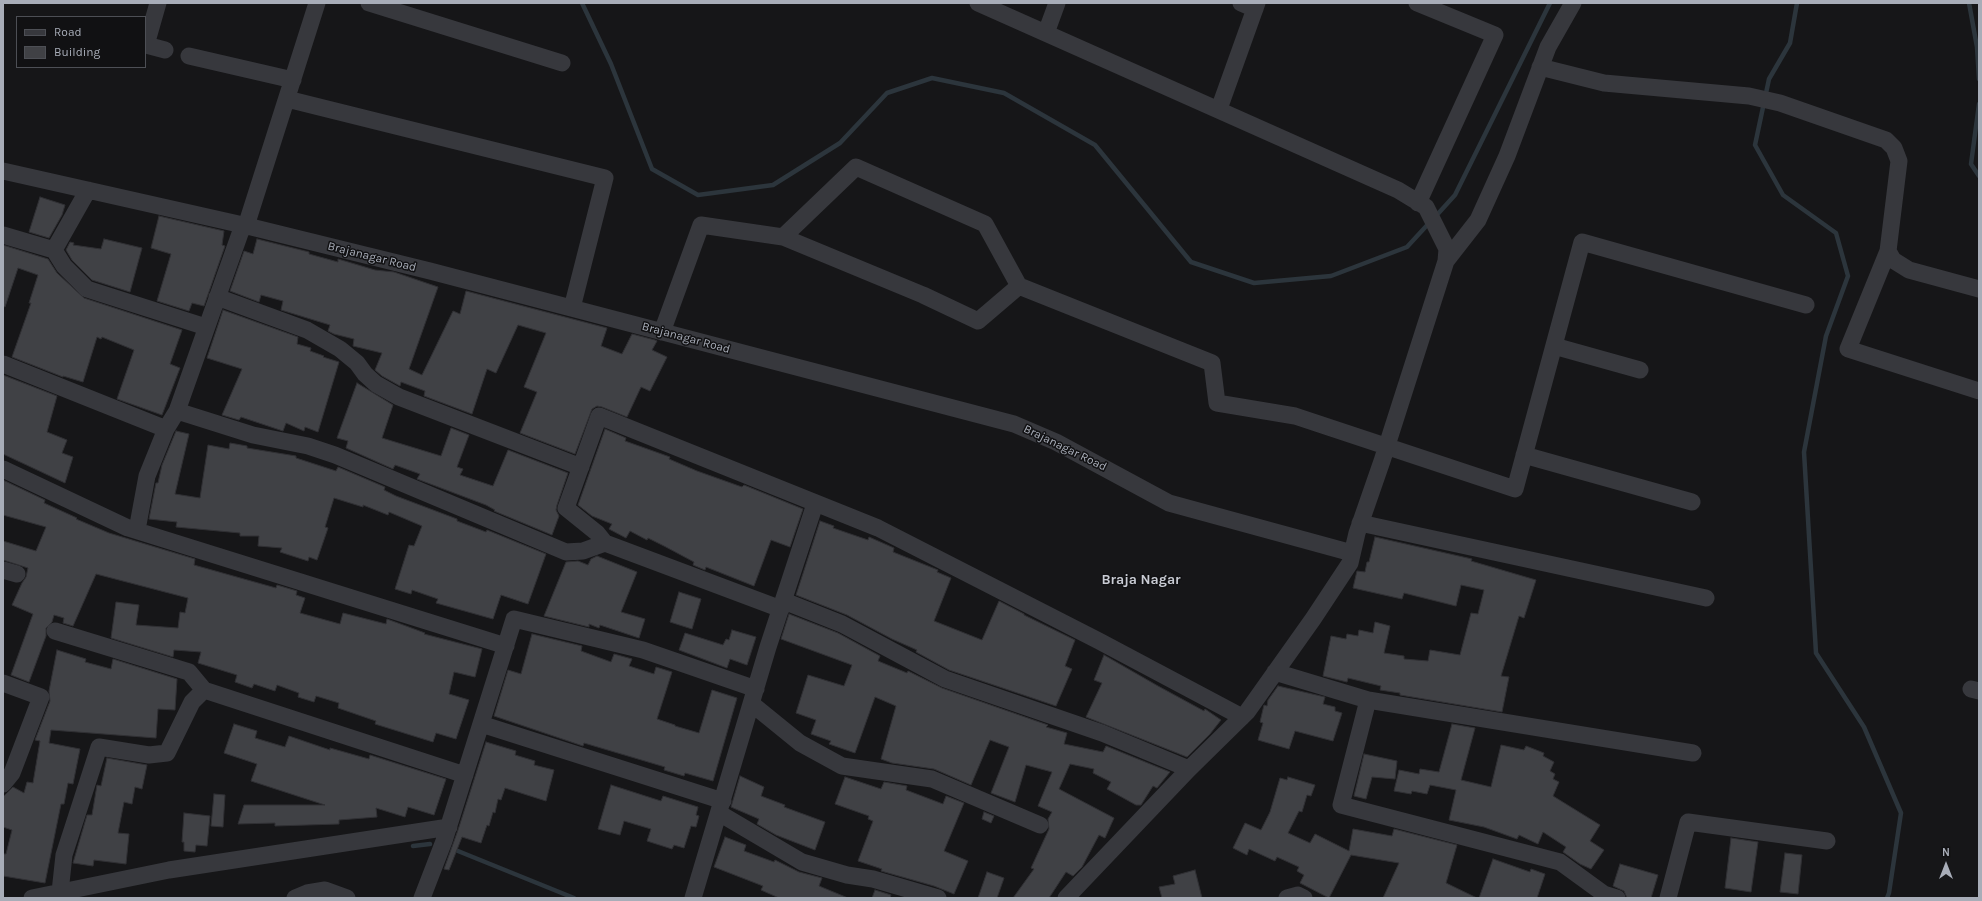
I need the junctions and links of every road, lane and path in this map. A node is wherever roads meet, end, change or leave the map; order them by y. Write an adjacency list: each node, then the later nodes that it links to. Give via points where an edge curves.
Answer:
1 (158, 3): 10 (street, via 146,45)
2 (317, 3): 14 (street)
3 (369, 3): 12 (street)
4 (978, 3): 9 (street)
5 (1057, 3): 9 (street)
6 (1417, 3): 19 (street, via 1495,35)
7 (1573, 3): 13 (street)
8 (1251, 5): 16 (street)
9 (1046, 33): 16 (street)
10 (165, 50)
11 (189, 56): 14 (street)
12 (562, 63)
13 (1540, 67): 24 (street, via 1604,83 1749,96 1780,103 1886,140 1894,148 1899,161); 25 (street, via 1507,156 1478,220)
14 (293, 80): 15 (street)
15 (287, 99): 20 (street); 30 (street, via 605,178)
16 (1219, 109): 19 (street, via 1398,190)
17 (3, 172): 18 (street, Brajanagar Road)
18 (88, 190): 20 (street, Brajanagar Road); 23 (street)
19 (1422, 205): 25 (street)
20 (244, 226): 28 (street); 30 (street, Brajanagar Road)
21 (3, 235): 23 (street)
22 (784, 237): 26 (street, via 923,295 978,321); 26 (street, via 856,167 985,224); 32 (street, via 701,225)
23 (54, 250): 31 (street, via 64,266 87,289)
24 (1888, 251): 27 (street, via 1893,260 1909,270); 36 (street, via 1848,349)
25 (1446, 255): 39 (street)
26 (1019, 286): 39 (street, via 1212,363 1218,403 1295,416)
27 (1979, 289)
28 (217, 297): 31 (street); 41 (street, via 307,330 340,349 376,384 399,397)
29 (1806, 305): 33 (street, via 1582,242)
30 (572, 308): 32 (street, Brajanagar Road)
31 (206, 328): 37 (street)
32 (662, 332): 48 (street, Brajanagar Road, via 1014,424 1056,442 1169,503)
33 (1554, 346): 35 (street); 40 (street)
34 (3, 364): 38 (street)
35 (1640, 370)
36 (1979, 391)
37 (177, 411): 38 (street); 47 (street, via 253,435 308,446 336,455 566,552 583,551)
38 (166, 429): 46 (street, via 147,476)
39 (1387, 446): 40 (street, via 1515,489); 45 (street)
40 (1524, 455): 43 (street)
41 (580, 467): 44 (street, via 599,416); 47 (street, via 566,508 597,533)
42 (3, 469): 46 (street)
43 (1692, 502)
44 (815, 504): 50 (street); 58 (street, via 878,528)
45 (1360, 523): 48 (street); 49 (street)
46 (137, 530): 52 (street)
47 (605, 543): 50 (street)
48 (1352, 552): 53 (street, via 1350,563)
49 (1706, 598)
50 (782, 605): 56 (street); 61 (street, via 842,624 945,679 1102,733)
51 (55, 631): 55 (street, via 189,672)
52 (506, 646): 56 (street, via 514,620 643,650); 59 (street)
53 (1275, 672): 57 (street); 58 (street)
54 (3, 683): 63 (street, via 41,696 14,767)
55 (204, 690): 62 (street); 68 (street, via 192,702 167,754 149,756 99,747 64,855)
56 (754, 697): 64 (street); 65 (street, via 800,743 842,766 932,779)
57 (1368, 700): 60 (street); 78 (street, via 1341,805 1560,862 1604,894)
58 (1242, 717): 61 (street)
59 (481, 724): 62 (street); 64 (street)
60 (1693, 754)
61 (1189, 769): 69 (street)
62 (465, 775): 66 (street)
63 (3, 784)
64 (721, 807): 74 (street); 75 (street, via 802,862)
65 (1040, 825)
66 (449, 827): 68 (street, via 169,870); 73 (street)
67 (1827, 841): 79 (street, via 1688,822)
68 (60, 892): 70 (street)
69 (1073, 896)
70 (32, 898)
71 (295, 898): 72 (street, via 325,890)
72 (347, 898)
73 (422, 898)
74 (693, 898)
75 (938, 898)
76 (1287, 898): 77 (street)
77 (1304, 898)
78 (1616, 898)
79 (1668, 898)

